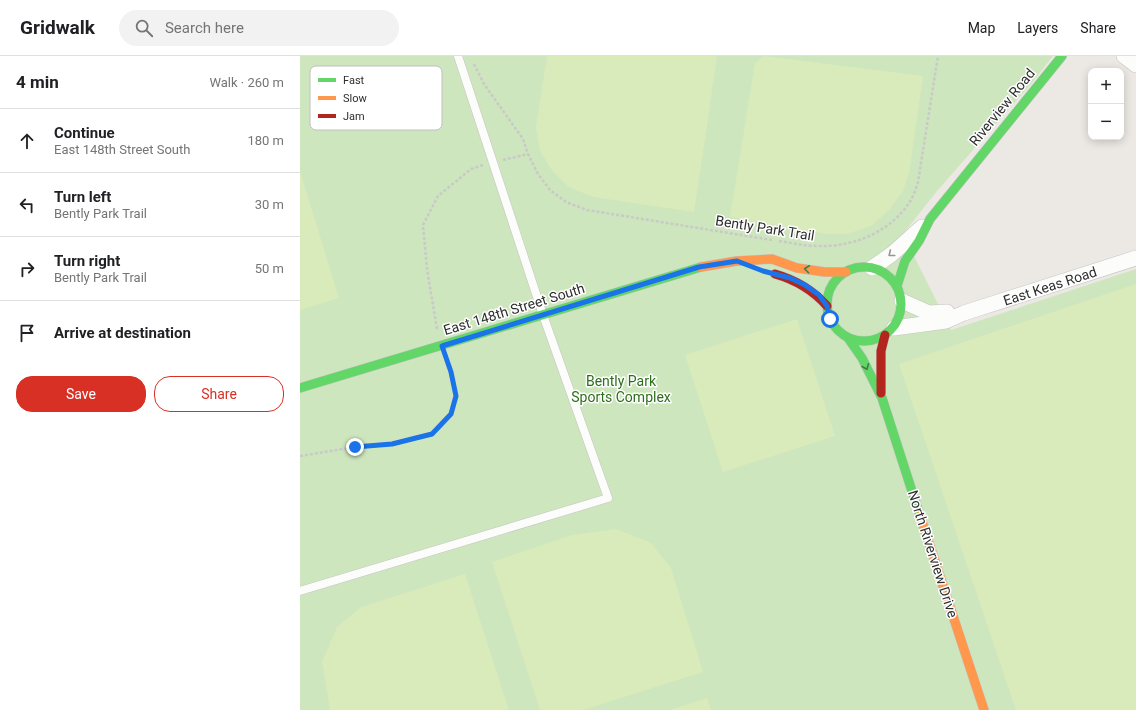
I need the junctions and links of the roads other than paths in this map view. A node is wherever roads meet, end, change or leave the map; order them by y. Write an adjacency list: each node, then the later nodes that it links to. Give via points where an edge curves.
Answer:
1 (458, 56): 16 (lane)
2 (1062, 56): 5 (street, Riverview Road)
3 (1124, 56): 4 (street)
4 (1136, 65)
5 (930, 219): 9 (street, one-way to 9, via 892,254); 12 (street, via 905,261)
6 (1136, 258): 15 (street, East Keas Road)
7 (737, 261): 8 (street, East 148th Street South); 11 (street, East 148th Street South, one-way to 7, via 797,268 772,259); 16 (street, East 148th Street South, via 699,267)
8 (756, 268)
9 (872, 268): 11 (street, via 854,268); 12 (street, via 891,277)
10 (769, 272): 14 (street, via 805,285 819,295)
11 (846, 272): 14 (street, via 834,282)
12 (897, 286): 13 (street)
13 (902, 301): 15 (street, East Keas Road, via 929,313); 17 (street, via 899,320)
14 (827, 306): 18 (street, via 830,319 837,330)
15 (964, 313): 17 (street, East Keas Road, via 946,321)
16 (543, 315): 19 (street, East 148th Street South); 21 (lane, via 608,498)
17 (890, 331): 18 (street, via 874,340); 20 (street, North Riverview Drive, via 881,351)
18 (848, 338): 20 (street, North Riverview Drive, one-way to 20, via 862,358)
19 (300, 388)
20 (882, 398): 22 (street, North Riverview Drive)
21 (300, 591)
22 (984, 710)

